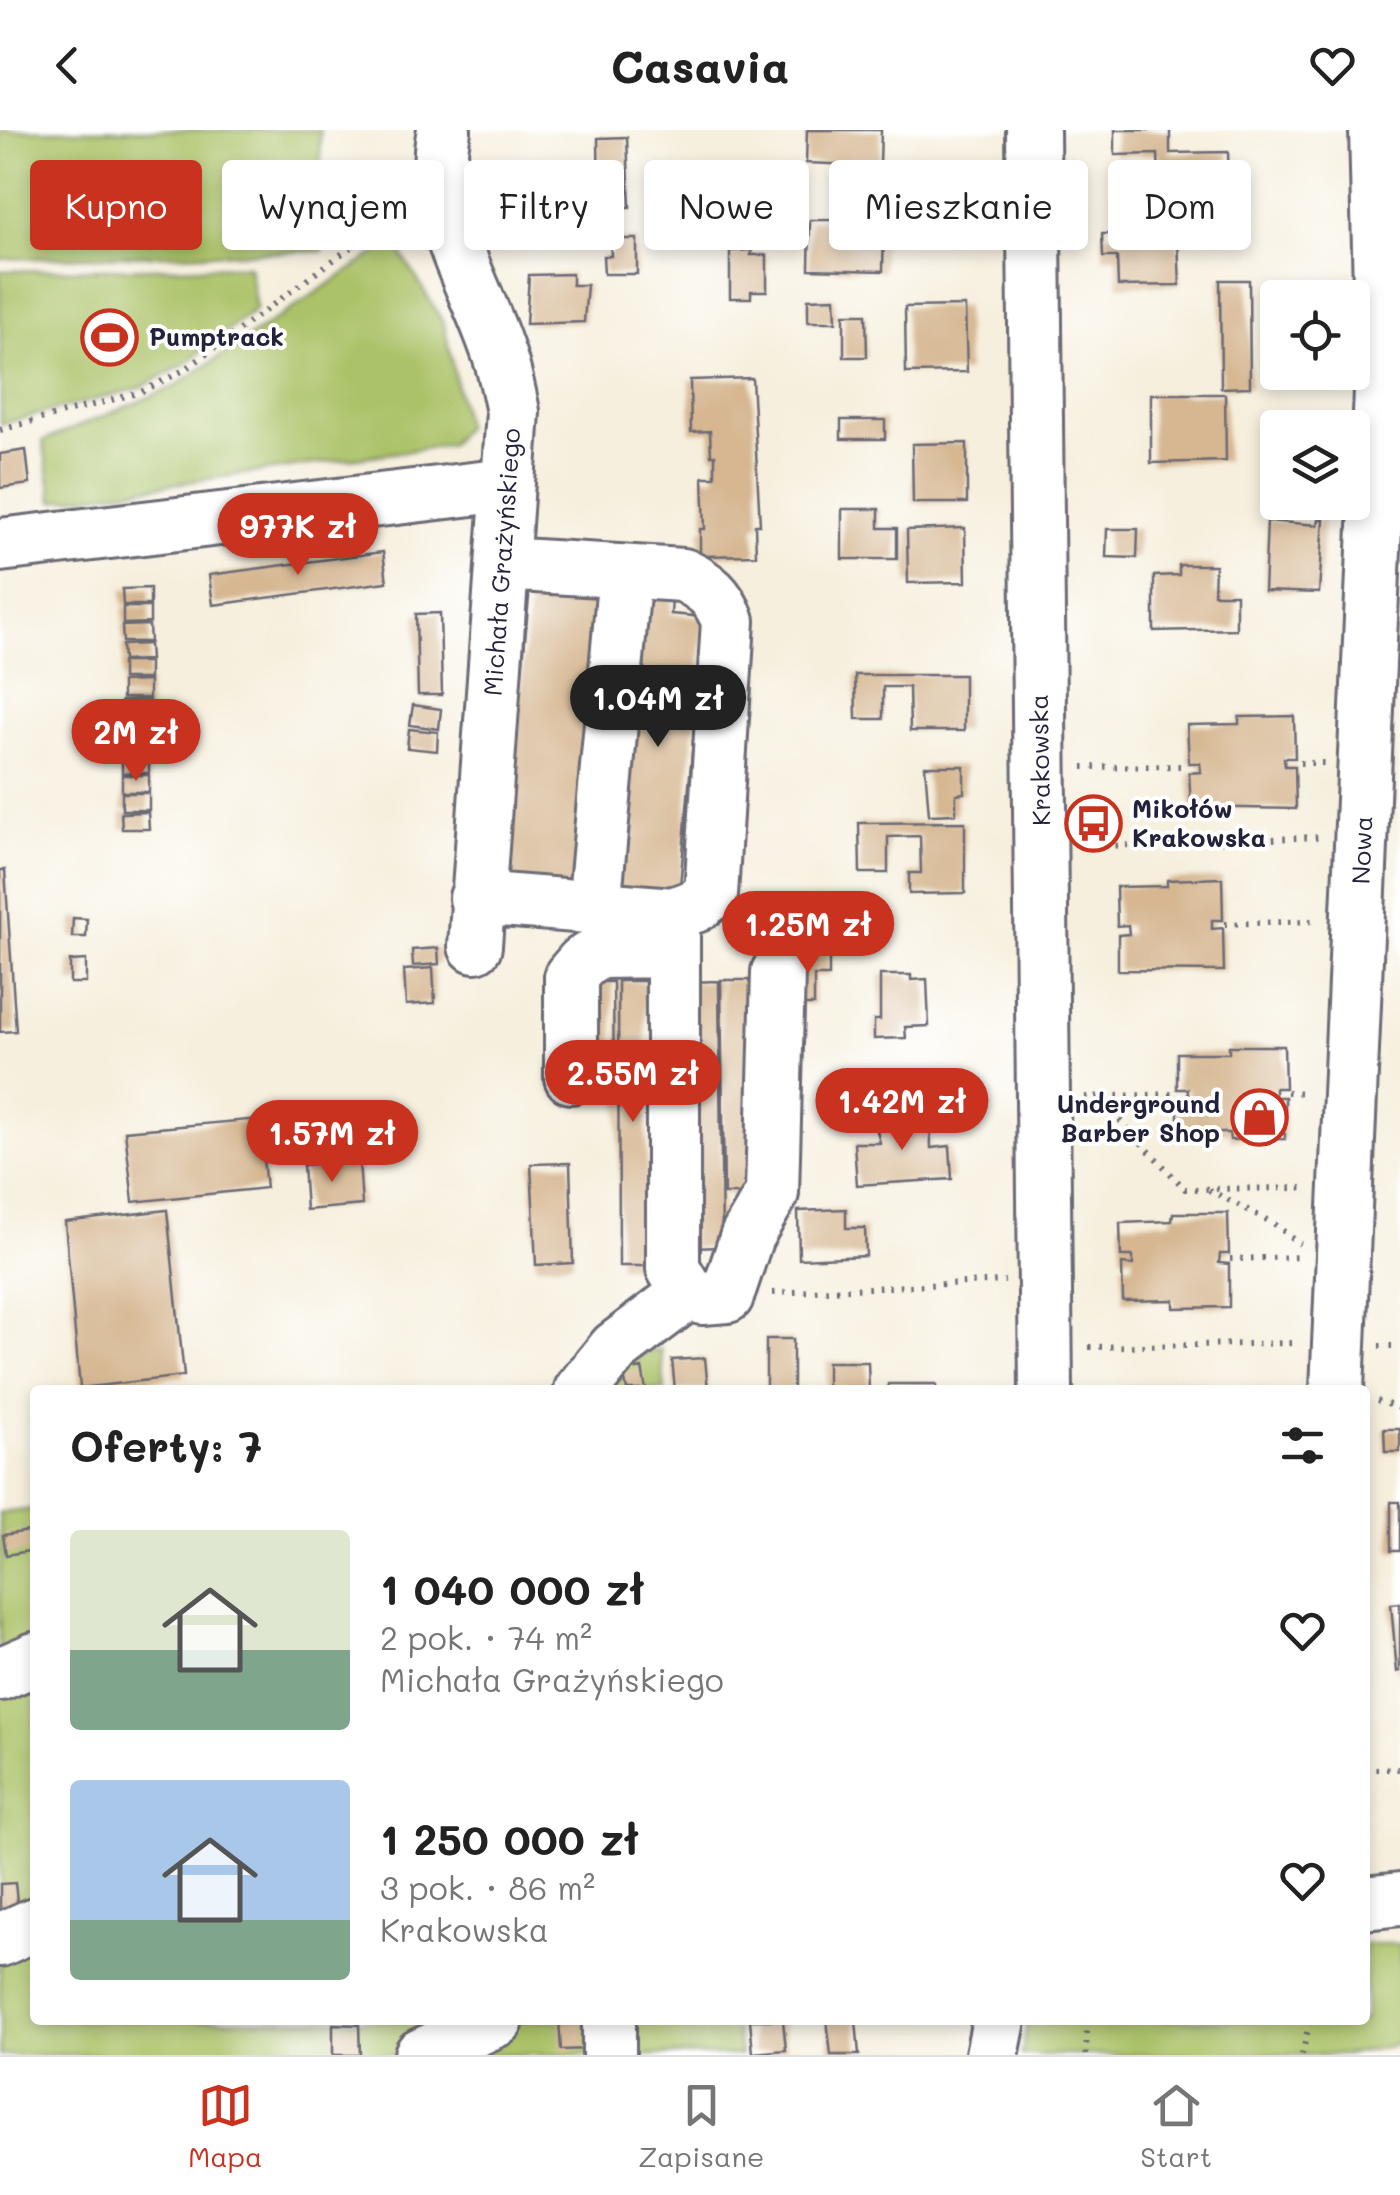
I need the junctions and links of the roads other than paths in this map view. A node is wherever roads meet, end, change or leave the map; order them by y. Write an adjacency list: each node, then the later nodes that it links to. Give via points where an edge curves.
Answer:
1 (444, 130): 4 (street, Michała Grażyńskiego, via 441,204 500,354 514,412)
2 (1033, 130): 14 (street, Krakowska)
3 (1376, 130): 15 (street, Nowa, via 1382,368)
4 (506, 485): 5 (street); 6 (street, Michała Grażyńskiego)
5 (0, 544)
6 (502, 564): 7 (street); 8 (street, Michała Grażyńskiego, via 476,922)
7 (625, 572): 8 (street); 9 (street, via 700,582 720,599 728,621 711,895)
8 (594, 908): 9 (street)
9 (672, 932): 11 (street, via 599,952 570,976); 12 (street, via 673,1268)
10 (778, 972): 12 (street, via 772,1193)
11 (570, 1078)
12 (707, 1294): 13 (street, via 616,1348)
13 (585, 1385)
14 (1046, 1385)
15 (1337, 1385)
16 (30, 1661): 17 (street)
17 (0, 1674)
18 (1400, 1898): 19 (street)
19 (1370, 1902)
20 (30, 1926): 21 (street)
21 (0, 1940)
22 (486, 2025): 25 (street)
23 (609, 2025): 26 (street)
24 (998, 2025): 27 (street)
25 (421, 2055)
26 (609, 2055)
27 (992, 2055)

